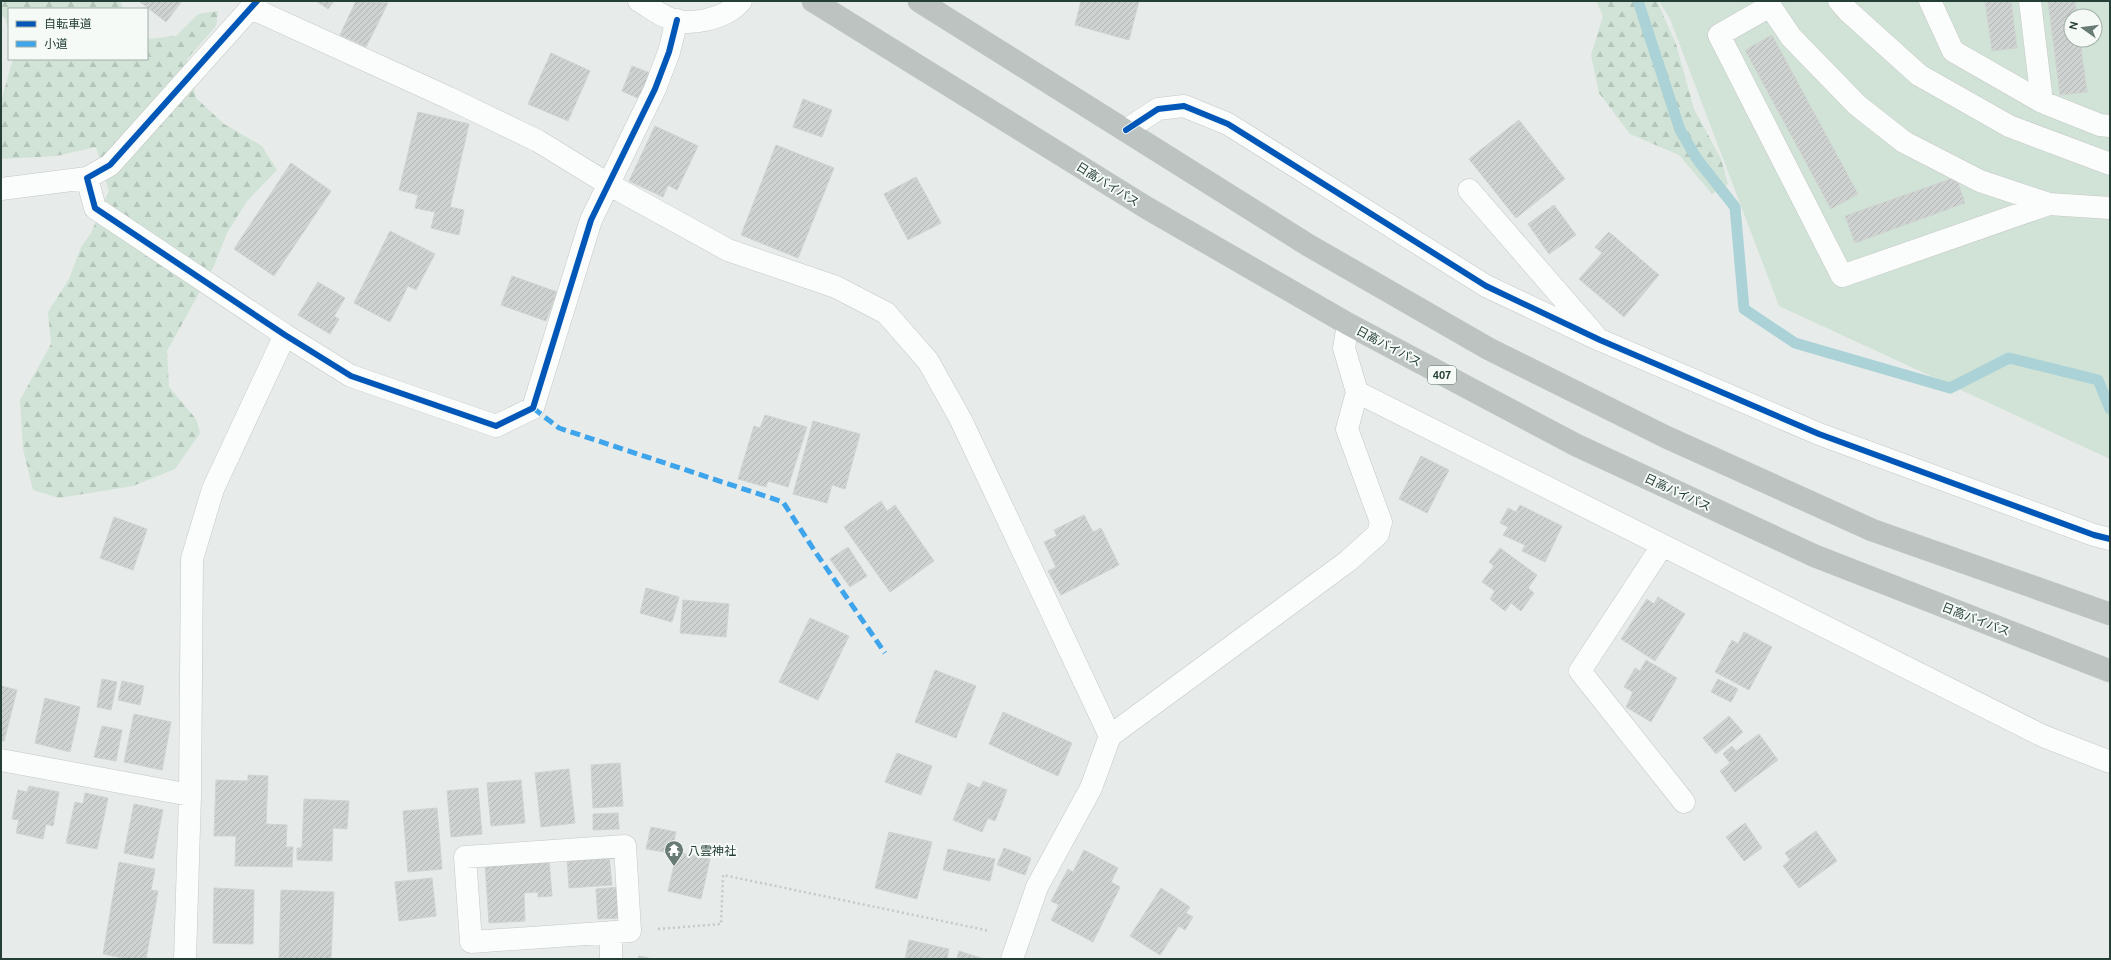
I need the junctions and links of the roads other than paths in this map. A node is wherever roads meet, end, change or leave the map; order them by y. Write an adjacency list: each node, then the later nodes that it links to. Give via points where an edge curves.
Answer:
1 (639, 1): 10 (street, via 668,18)
2 (741, 1): 10 (street, via 735,9 703,22)
3 (813, 1): 21 (highway, 日高バイパス / 407, via 1147,208)
4 (919, 1): 13 (highway)
5 (1839, 1): 14 (street, via 1919,75 2009,126)
6 (1930, 1): 11 (street, via 1953,51)
7 (2030, 1): 11 (street)
8 (1768, 3): 19 (street, via 1791,38 1857,105 1904,142 1980,181); 19 (street, via 1719,35 1842,276)
9 (254, 4): 15 (street, via 110,165); 16 (street, via 538,141)
10 (678, 20): 16 (street, via 655,89)
11 (2042, 102): 12 (street, via 2100,125)
12 (2110, 126)
13 (1126, 130): 23 (street, via 1158,108 1184,106 1228,124 1486,286); 27 (highway, via 1308,245 1483,345 1666,437 1872,530)
14 (2110, 164)
15 (87, 178): 17 (street); 22 (street, via 95,208)
16 (608, 184): 22 (street, via 591,220 533,408 496,426 351,376); 29 (street, via 728,250 836,287 886,313 928,361 961,420)
17 (1, 189)
18 (1469, 190): 23 (street)
19 (2049, 204): 20 (street)
20 (2110, 208)
21 (1348, 324): 24 (street, via 1344,348); 28 (highway, 日高バイパス / 407, via 1576,445 1808,553)
22 (285, 335): 32 (street, via 213,489 192,559)
23 (1600, 340): 25 (street, via 1819,434)
24 (1357, 392): 26 (street); 29 (street, via 1347,429 1381,522 1378,534 1348,560)
25 (2110, 539)
26 (1662, 546): 31 (street, via 2043,736); 33 (street, via 1580,671)
27 (2110, 614)
28 (2110, 671)
29 (1110, 736): 37 (street, via 1091,788 1037,887)
30 (1, 760): 32 (street)
31 (2110, 762)
32 (190, 795): 35 (street)
33 (1684, 802)
34 (620, 932): 34 (street, via 625,846 465,857 471,942); 36 (street)
35 (185, 959)
36 (610, 959)
37 (1012, 959)

